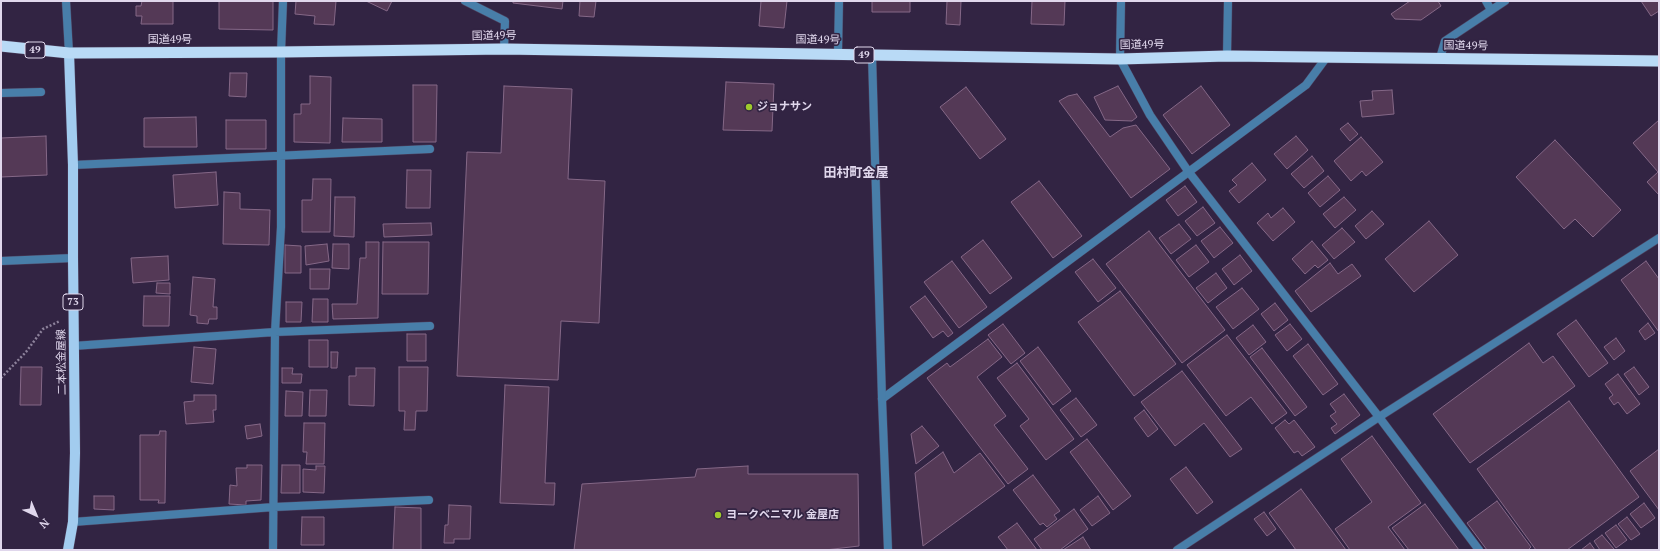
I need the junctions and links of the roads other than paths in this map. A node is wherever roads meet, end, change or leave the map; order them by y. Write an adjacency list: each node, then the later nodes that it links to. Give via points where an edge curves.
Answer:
1 (66, 1): 13 (street)
2 (283, 1): 12 (street)
3 (465, 1): 11 (street, via 505,21)
4 (839, 1): 14 (street)
5 (1121, 1): 19 (street)
6 (1228, 1): 16 (street)
7 (1486, 1): 9 (street)
8 (1504, 1): 9 (street)
9 (1491, 10): 18 (street, via 1445,41)
10 (1, 46): 13 (highway, 国道49号 / 49)
11 (504, 49): 12 (highway, 国道49号 / 49); 14 (highway, 国道49号 / 49)
12 (281, 52): 13 (highway, 国道49号 / 49); 24 (street)
13 (69, 53): 25 (main road, 二本松金屋線 / 73)
14 (838, 53): 15 (highway, 国道49号 / 49)
15 (872, 55): 19 (highway, 国道49号 / 49); 33 (street)
16 (1226, 56): 17 (highway, 国道49号 / 49); 19 (highway, 国道49号 / 49)
17 (1326, 58): 18 (highway, 国道49号 / 49); 26 (street, via 1306,85)
18 (1440, 58): 20 (highway, 国道49号 / 49)
19 (1120, 59): 26 (street, via 1150,115)
20 (1659, 61)
21 (41, 92): 22 (street)
22 (1, 93)
23 (430, 149): 24 (street)
24 (280, 156): 25 (street); 31 (street, via 281,227)
25 (73, 165): 28 (main road, 二本松金屋線 / 73)
26 (1188, 171): 33 (street); 34 (street)
27 (1659, 238): 34 (street)
28 (72, 258): 29 (street); 32 (main road, 二本松金屋線 / 73)
29 (1, 261)
30 (430, 326): 31 (street)
31 (275, 332): 32 (street); 36 (street)
32 (73, 346): 37 (main road, 二本松金屋線 / 73)
33 (882, 399): 40 (street)
34 (1379, 417): 41 (street); 42 (street)
35 (428, 500): 36 (street)
36 (274, 508): 37 (street); 39 (street)
37 (73, 522): 38 (main road, 二本松金屋線 / 73)
38 (68, 550)
39 (273, 550)
40 (888, 550)
41 (1177, 550)
42 (1479, 550)

